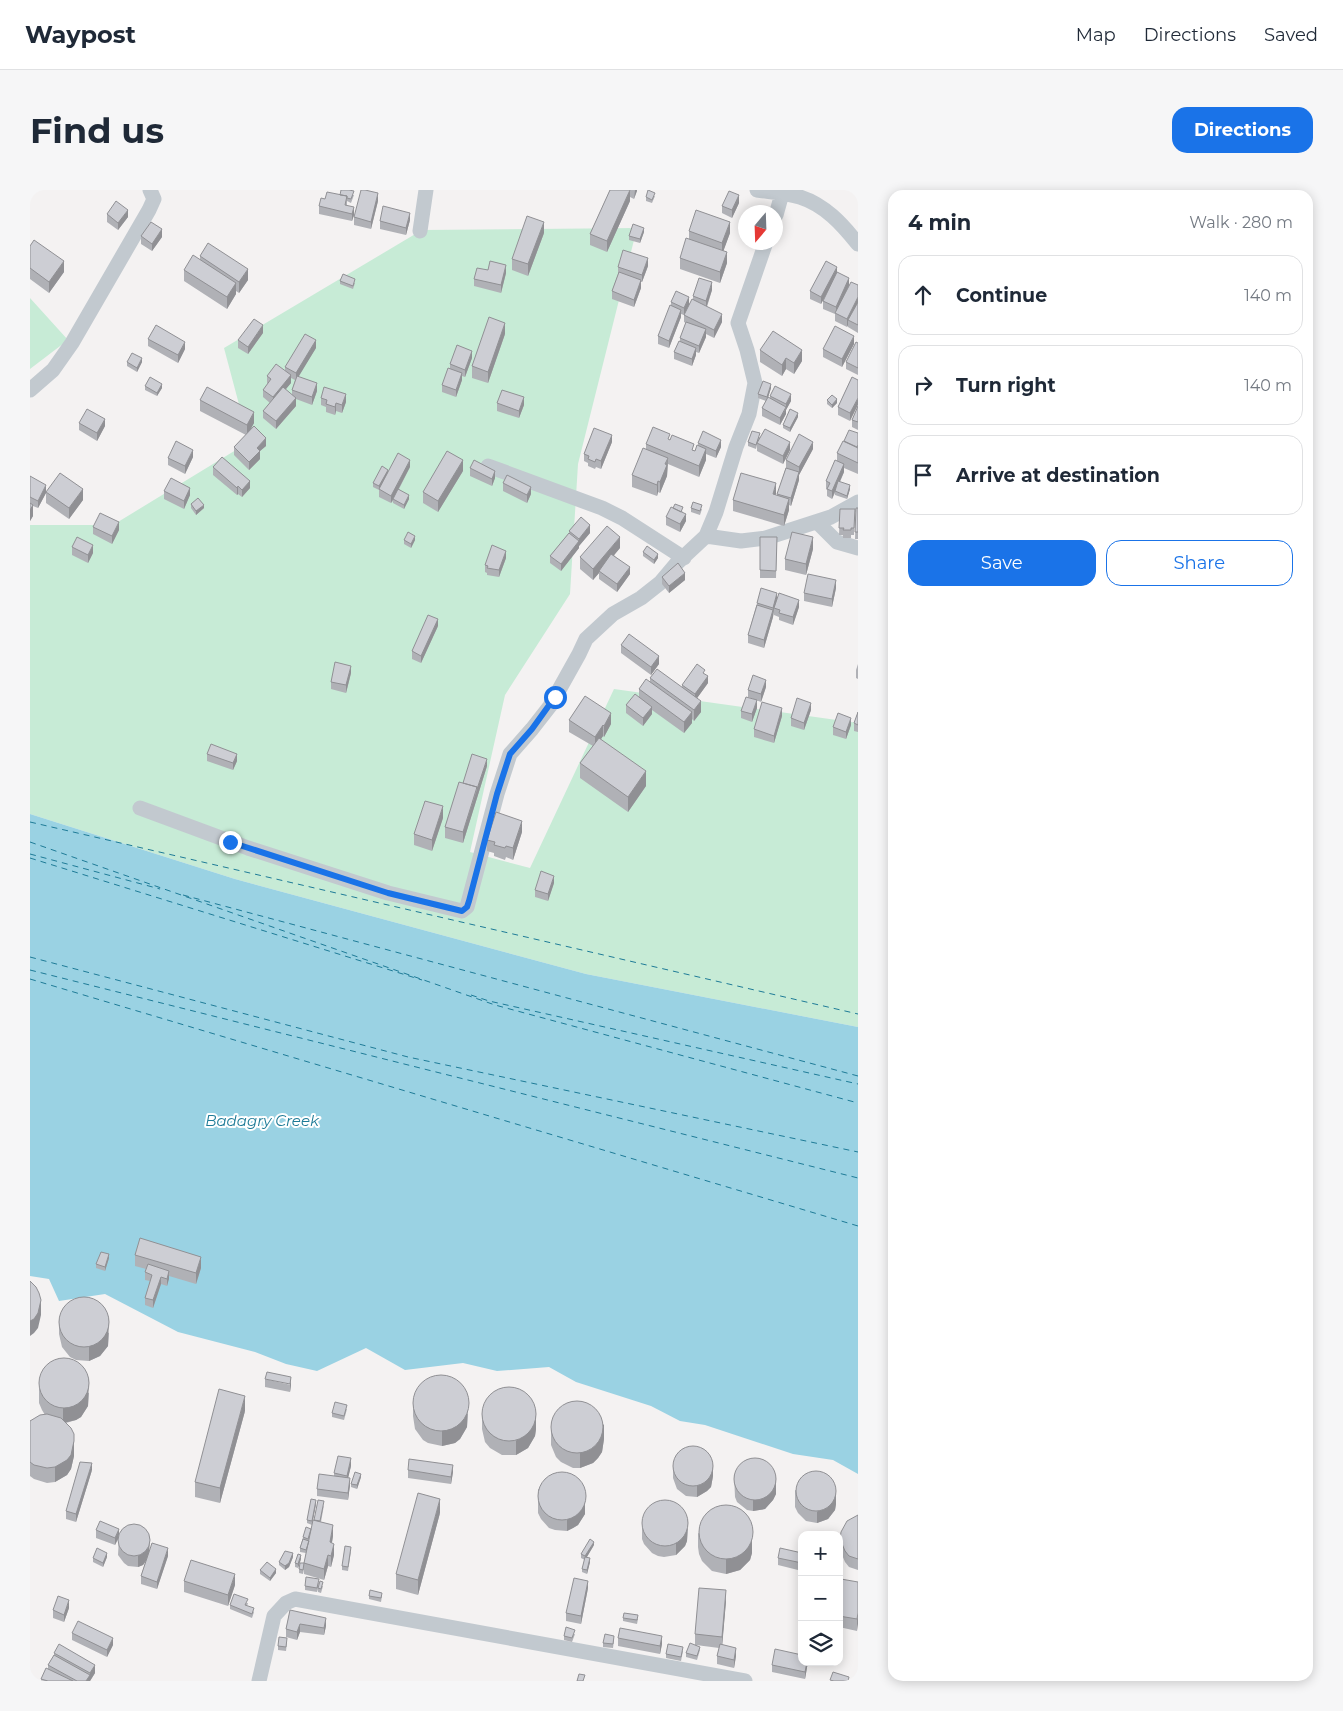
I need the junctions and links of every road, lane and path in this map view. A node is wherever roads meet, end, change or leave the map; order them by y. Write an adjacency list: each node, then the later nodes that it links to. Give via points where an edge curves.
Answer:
1 (150, 190): 9 (street, via 154,199 149,210 72,343 53,370)
2 (426, 190): 6 (street)
3 (757, 190): 4 (street)
4 (783, 192): 5 (street); 7 (street, via 814,203 830,214)
5 (779, 205)
6 (420, 231)
7 (858, 244)
8 (763, 250): 13 (street, via 738,323 755,384 749,414)
9 (30, 390)
10 (488, 466): 15 (street, via 602,508)
11 (858, 502): 12 (street)
12 (817, 522): 13 (street, via 766,538 741,541); 14 (street, via 837,542)
13 (706, 536): 15 (street)
14 (858, 548)
15 (684, 558): 16 (street, via 660,583 614,614 586,639 550,706 510,754 469,901 462,911 388,893 257,851)
16 (140, 808)
17 (259, 1681): 18 (street, via 274,1616 286,1603 295,1599)
18 (745, 1681)

